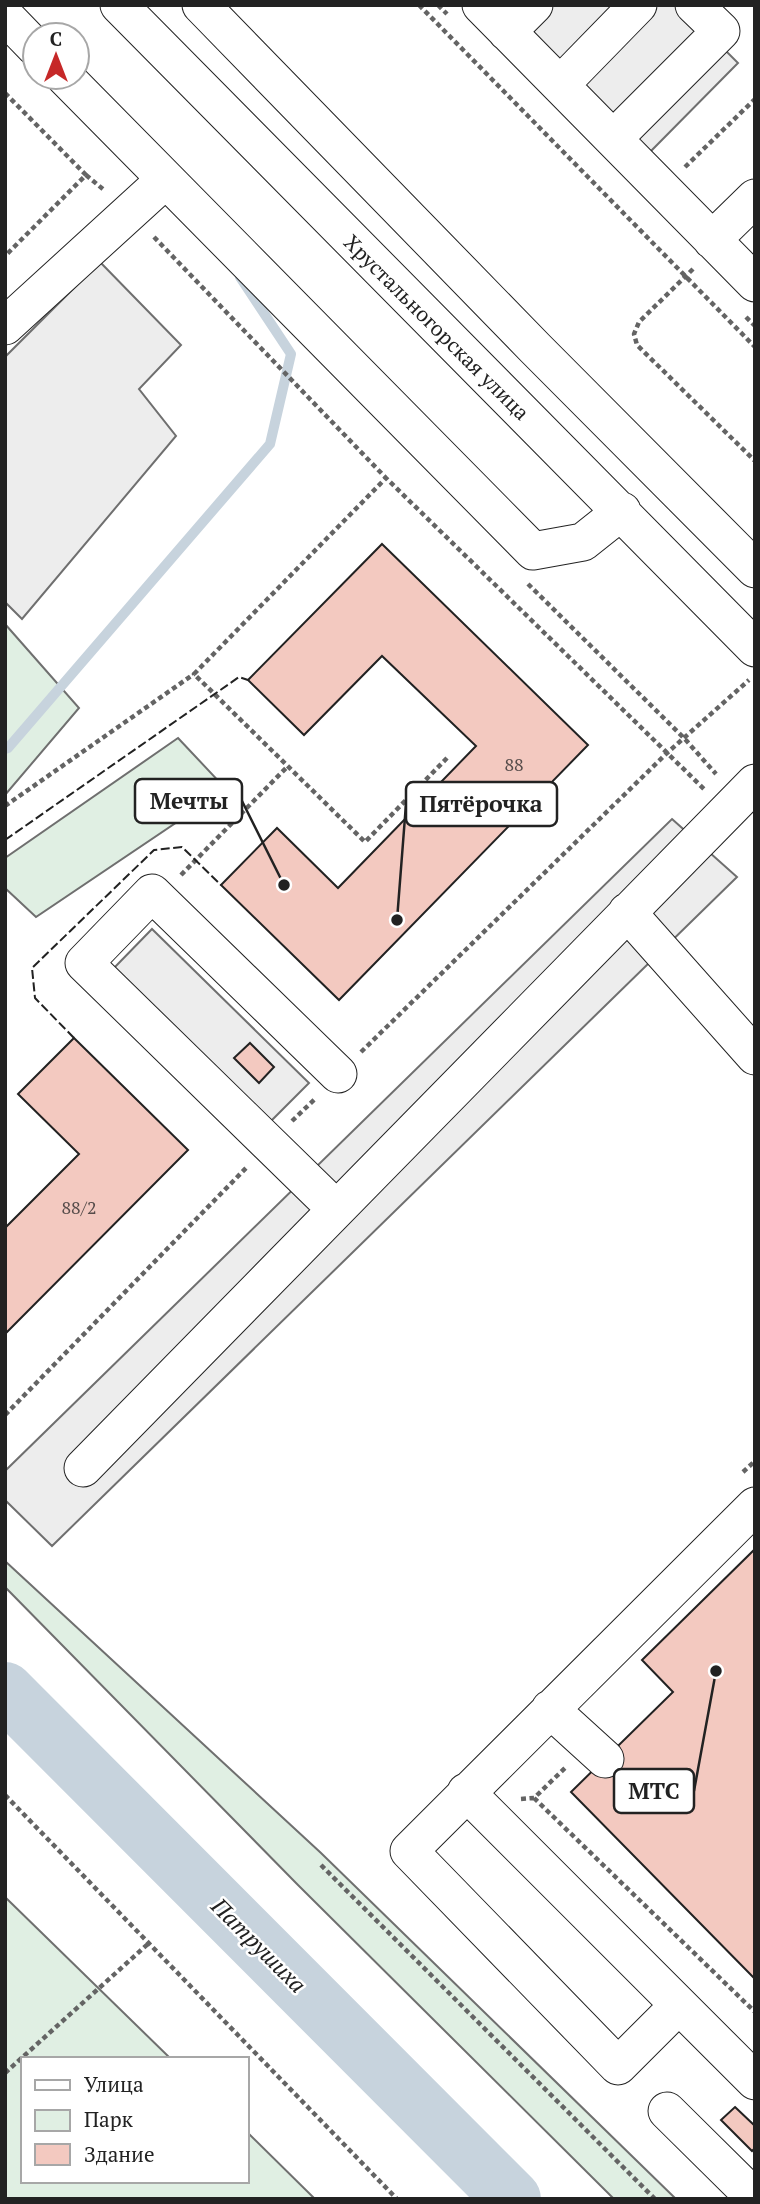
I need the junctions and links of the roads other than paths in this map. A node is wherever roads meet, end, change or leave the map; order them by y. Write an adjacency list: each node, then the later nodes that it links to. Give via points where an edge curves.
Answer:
1 (119, 5): 14 (street, Хрустальногорская улица)
2 (481, 5): 8 (street)
3 (534, 5): 8 (street)
4 (638, 5): 10 (street)
5 (694, 5): 13 (street, via 720,31)
6 (210, 8): 12 (street)
7 (5, 16): 9 (street)
8 (508, 32): 10 (street)
9 (21, 33)
10 (560, 85): 13 (street)
11 (79, 91): 15 (street)
12 (322, 130): 14 (street, via 321,160 314,170); 20 (street)
13 (613, 139): 17 (street, via 662,189)
14 (284, 172): 21 (street, Хрустальногорская улица)
15 (165, 180): 19 (street); 22 (street, via 533,551 583,542)
16 (755, 198): 17 (street)
17 (704, 253): 18 (street)
18 (755, 283)
19 (5, 327)
20 (535, 348): 21 (street, via 497,348 488,365); 23 (street)
21 (489, 381): 22 (street, Хрустальногорская улица)
22 (622, 511): 24 (street, Хрустальногорская улица)
23 (755, 569)
24 (755, 648)
25 (755, 782): 26 (street)
26 (627, 912): 27 (street); 29 (street)
27 (755, 1056)
28 (338, 1074): 29 (street, via 152,893 84,963)
29 (336, 1209): 30 (street)
30 (83, 1468)
31 (755, 1506): 32 (street)
32 (550, 1709): 33 (street); 34 (street)
33 (605, 1759)
34 (466, 1792): 35 (street); 35 (street, via 409,1851 618,2066)
35 (679, 2005): 36 (street)
36 (755, 2081)
37 (667, 2111): 38 (street)
38 (755, 2198)

